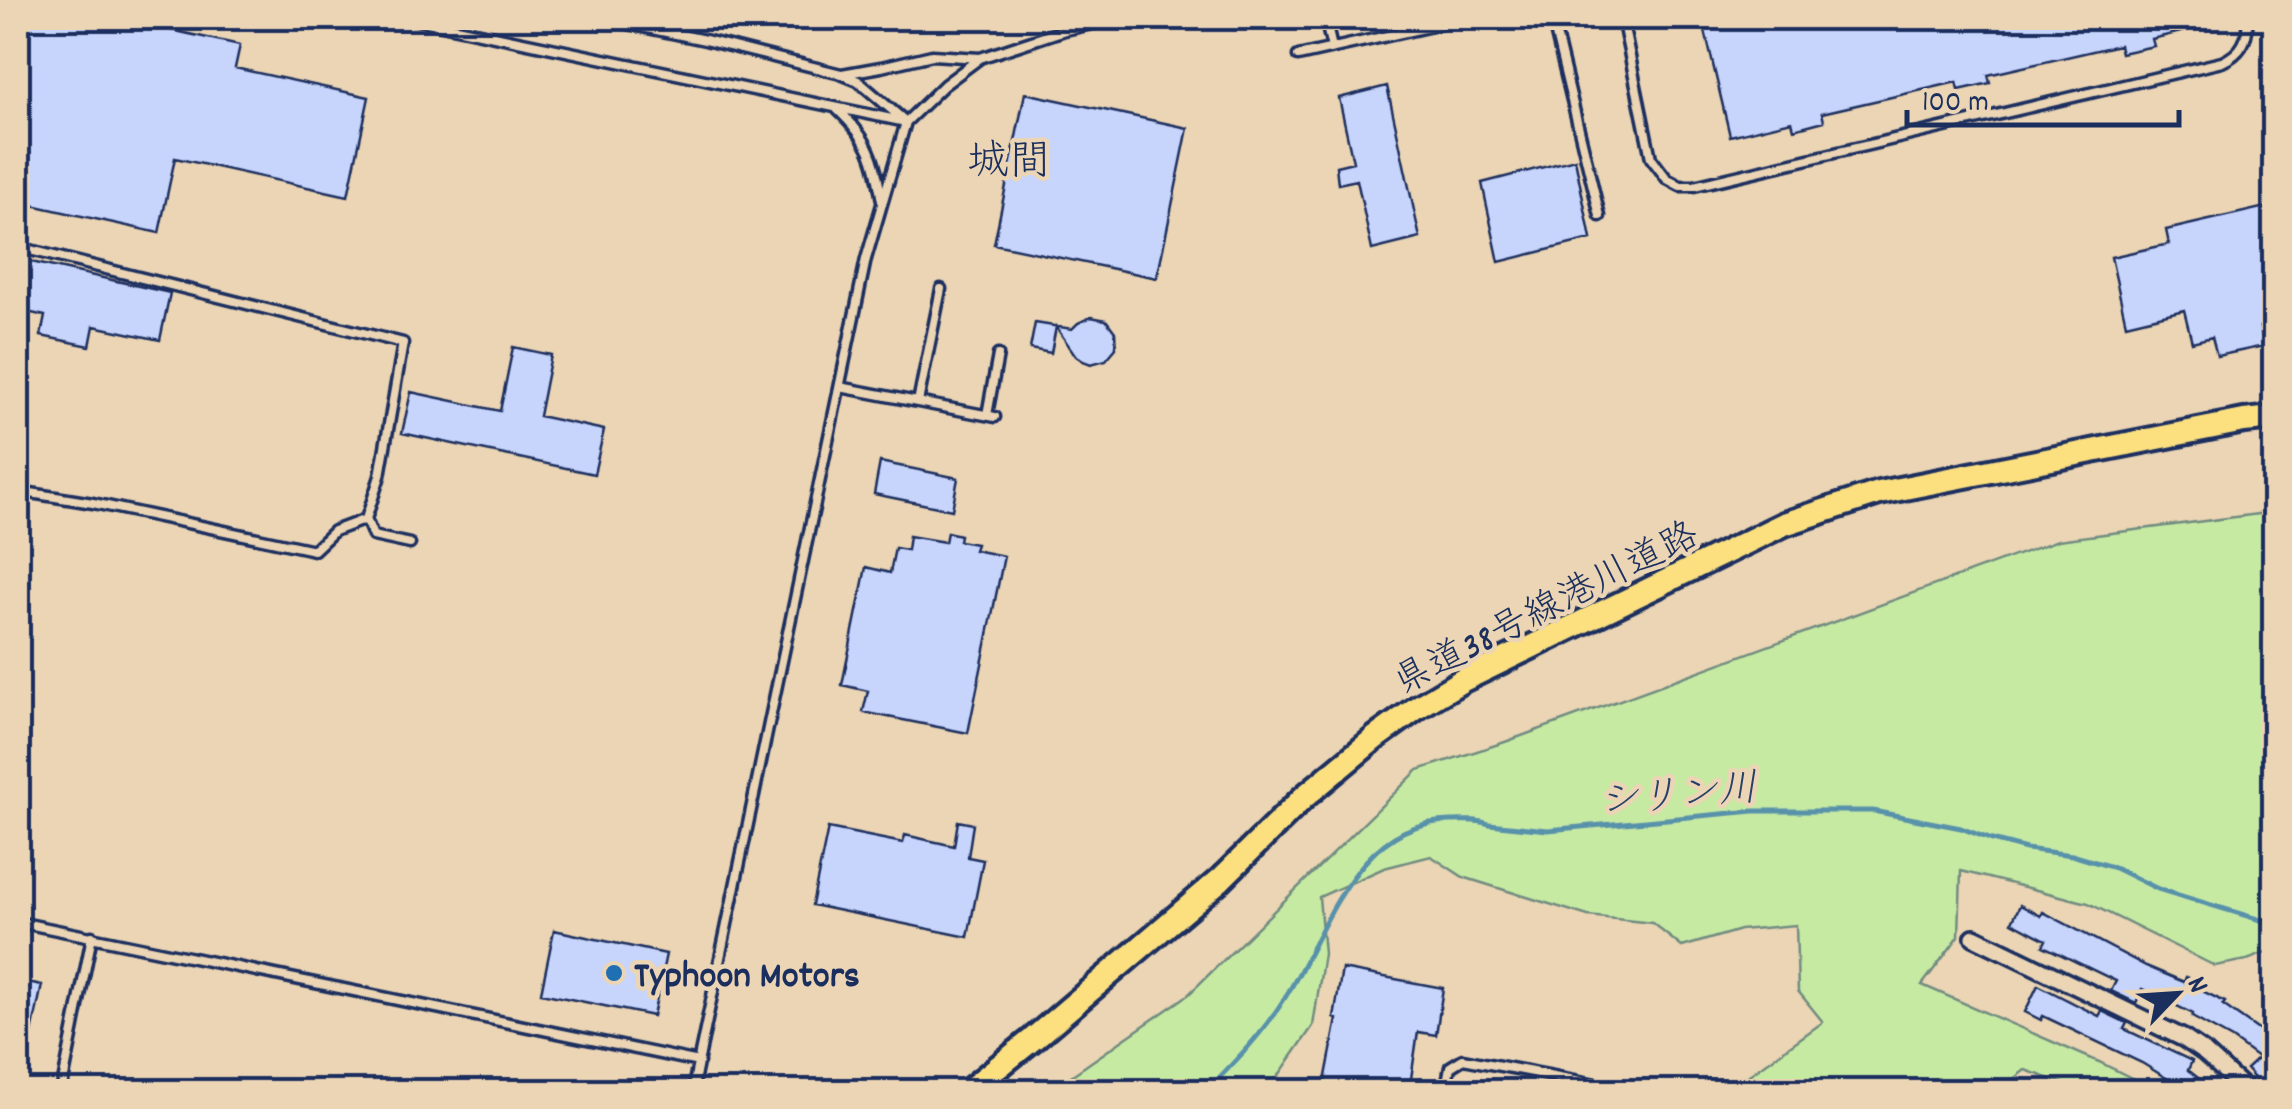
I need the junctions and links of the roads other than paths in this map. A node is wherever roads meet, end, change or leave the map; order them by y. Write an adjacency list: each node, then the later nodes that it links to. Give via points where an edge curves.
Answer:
1 (408, 18): 13 (lane)
2 (599, 18): 12 (lane)
3 (1119, 18): 11 (lane)
4 (1325, 18): 9 (lane)
5 (1468, 18): 9 (lane)
6 (1552, 18): 16 (lane)
7 (1622, 18): 8 (lane, via 1651,158 1680,186 2222,62 2243,46)
8 (2247, 18)
9 (1332, 48): 10 (lane)
10 (1298, 56)
11 (980, 58): 12 (lane, via 932,55); 14 (lane)
12 (841, 74): 14 (lane)
13 (834, 106): 14 (lane); 15 (lane, via 872,153)
14 (906, 122): 15 (lane)
15 (882, 204): 20 (lane)
16 (1600, 216)
17 (18, 247): 24 (lane, via 404,343)
18 (941, 288): 21 (lane)
19 (998, 354): 21 (lane, via 991,416)
20 (840, 387): 21 (lane); 29 (lane)
21 (918, 402)
22 (2274, 418): 33 (main road, 県道38号線港川道路, via 1833,507 1784,524 1463,680 1304,797 1221,879)
23 (18, 490): 24 (lane, via 314,550 334,531)
24 (366, 518): 25 (lane, via 373,536)
25 (410, 544)
26 (18, 922): 27 (lane)
27 (92, 936): 29 (lane); 31 (lane)
28 (1974, 937): 35 (street, via 2183,1038)
29 (699, 1062): 32 (lane)
30 (1612, 1086): 34 (lane, via 1463,1059 1450,1067)
31 (61, 1092)
32 (692, 1092)
33 (966, 1092)
34 (1445, 1092)
35 (2248, 1092)

